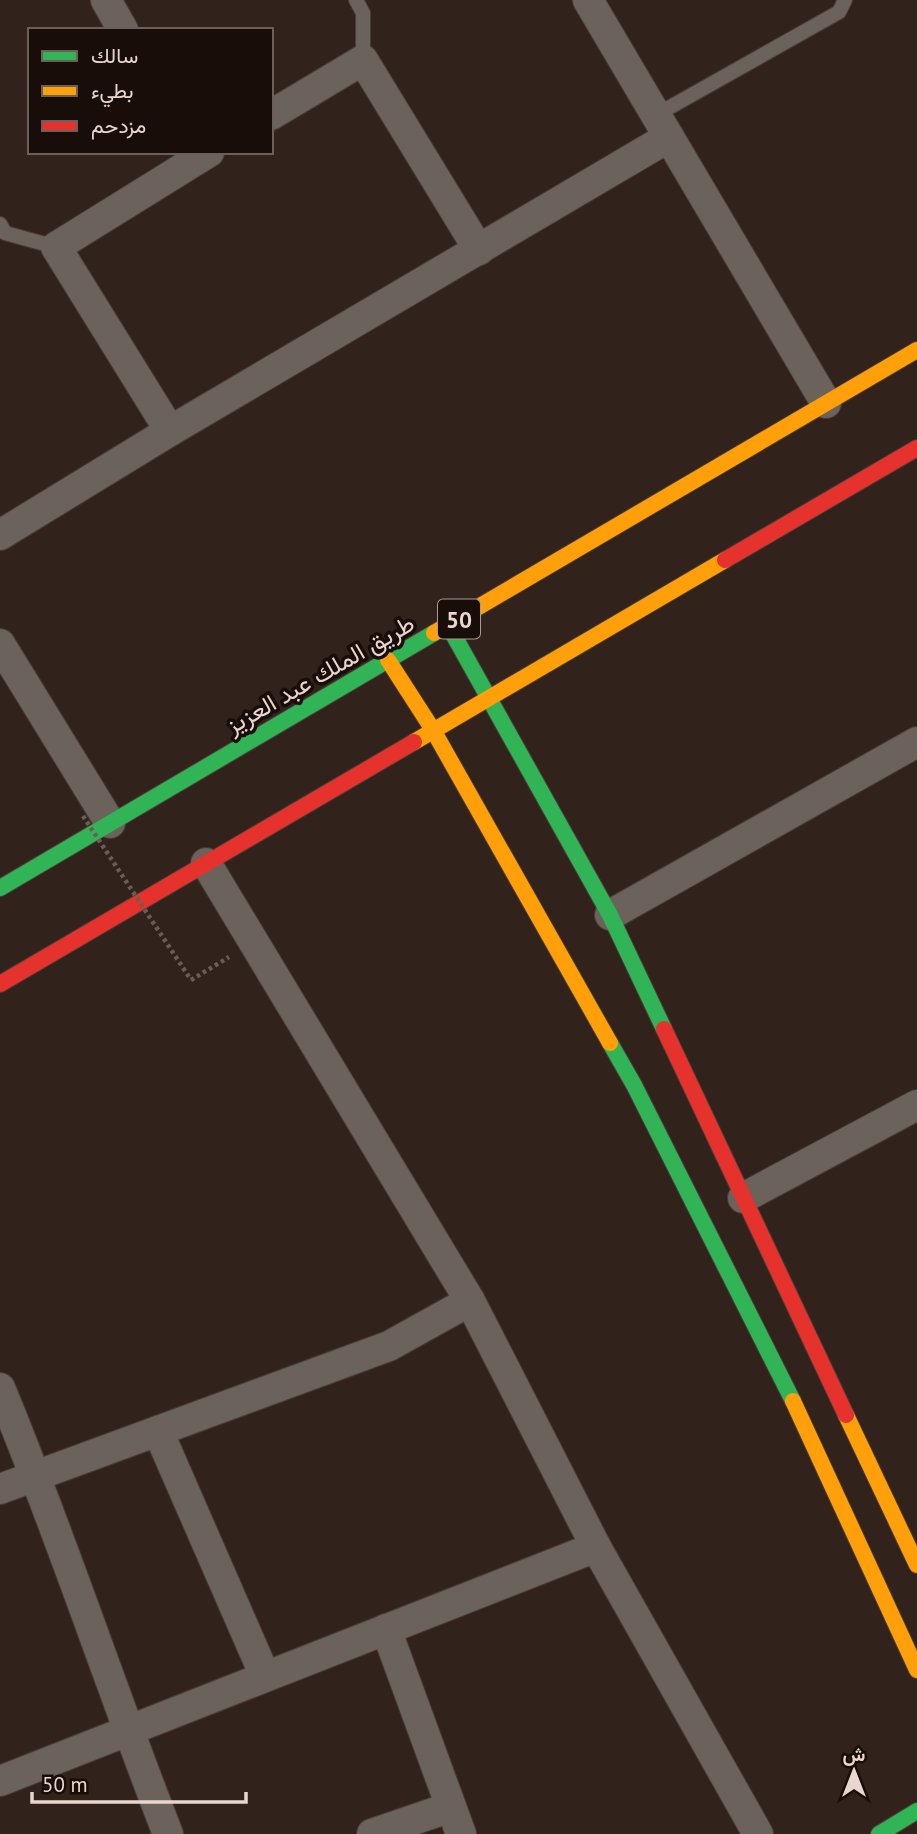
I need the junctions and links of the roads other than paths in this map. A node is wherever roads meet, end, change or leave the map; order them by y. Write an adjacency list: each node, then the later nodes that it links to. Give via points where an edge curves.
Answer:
1 (106, 0): 5 (street)
2 (356, 0): 6 (lane, via 363,13)
3 (588, 0): 8 (street)
4 (845, 0): 8 (lane, via 839,12)
5 (122, 28)
6 (363, 60): 7 (street); 12 (street)
7 (273, 114)
8 (662, 126): 12 (street); 14 (street)
9 (201, 154): 11 (street)
10 (0, 224): 11 (lane, via 5,233)
11 (56, 247): 15 (street)
12 (479, 250): 15 (street)
13 (917, 350): 14 (main road, طريق الملك عبد العزيز / 50)
14 (826, 403): 18 (main road, طريق الملك عبد العزيز / 50)
15 (170, 431): 17 (street)
16 (917, 448): 21 (main road)
17 (0, 535)
18 (448, 625): 20 (main road, طريق الملك عبد العزيز / 50); 21 (main road)
19 (0, 644): 24 (street)
20 (388, 660): 22 (main road); 24 (main road, طريق الملك عبد العزيز / 50)
21 (490, 697): 22 (main road); 27 (main road)
22 (433, 730): 25 (main road); 39 (main road, via 634,1085 816,1447)
23 (917, 742): 27 (street)
24 (96, 820): 26 (main road, طريق الملك عبد العزيز / 50)
25 (206, 863): 28 (main road); 31 (street)
26 (0, 888)
27 (610, 915): 30 (main road)
28 (0, 984)
29 (917, 1105): 30 (street)
30 (743, 1198): 37 (main road)
31 (470, 1301): 33 (street, via 389,1346); 36 (street)
32 (0, 1388): 34 (street)
33 (158, 1431): 34 (street); 40 (street)
34 (36, 1476): 35 (street); 41 (street)
35 (0, 1489)
36 (596, 1547): 38 (street); 47 (street)
37 (917, 1565)
38 (386, 1629): 40 (street); 44 (street)
39 (917, 1670)
40 (265, 1676): 41 (street)
41 (127, 1731): 42 (street); 45 (street)
42 (1, 1779)
43 (917, 1811): 48 (main road)
44 (456, 1820): 46 (street)
45 (168, 1834)
46 (373, 1834)
47 (758, 1834)
48 (879, 1834)

